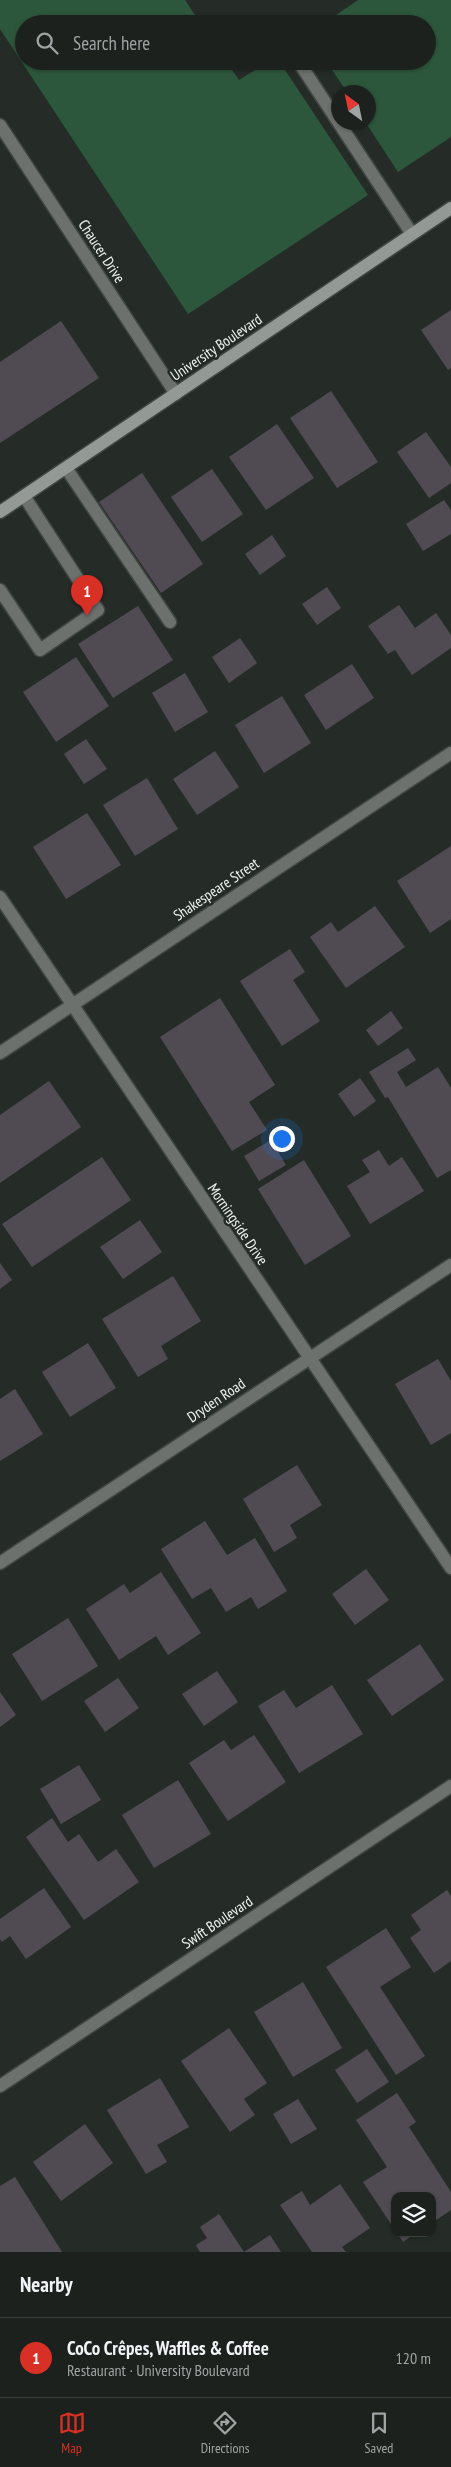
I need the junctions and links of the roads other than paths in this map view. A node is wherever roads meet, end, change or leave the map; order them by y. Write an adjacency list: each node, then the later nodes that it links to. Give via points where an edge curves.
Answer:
1 (304, 70): 4 (street)
2 (0, 125): 5 (street, Chaucer Drive)
3 (451, 208): 4 (main road, University Boulevard)
4 (412, 234): 5 (main road, University Boulevard)
5 (176, 394): 6 (main road, University Boulevard)
6 (66, 468): 7 (main road, University Boulevard); 10 (street)
7 (24, 496): 8 (main road, University Boulevard); 9 (street, via 98,610 40,650)
8 (0, 512)
9 (0, 590)
10 (170, 622)
11 (451, 753): 13 (street, Shakespeare Street)
12 (0, 897): 13 (street, Morningside Drive)
13 (72, 1005): 14 (street, Shakespeare Street); 16 (street, Morningside Drive)
14 (0, 1053)
15 (451, 1264): 16 (street, Dryden Road)
16 (309, 1358): 17 (street, Dryden Road); 18 (street, Morningside Drive)
17 (0, 1563)
18 (451, 1568)
19 (451, 1786): 20 (street, Swift Boulevard)
20 (0, 2086)

